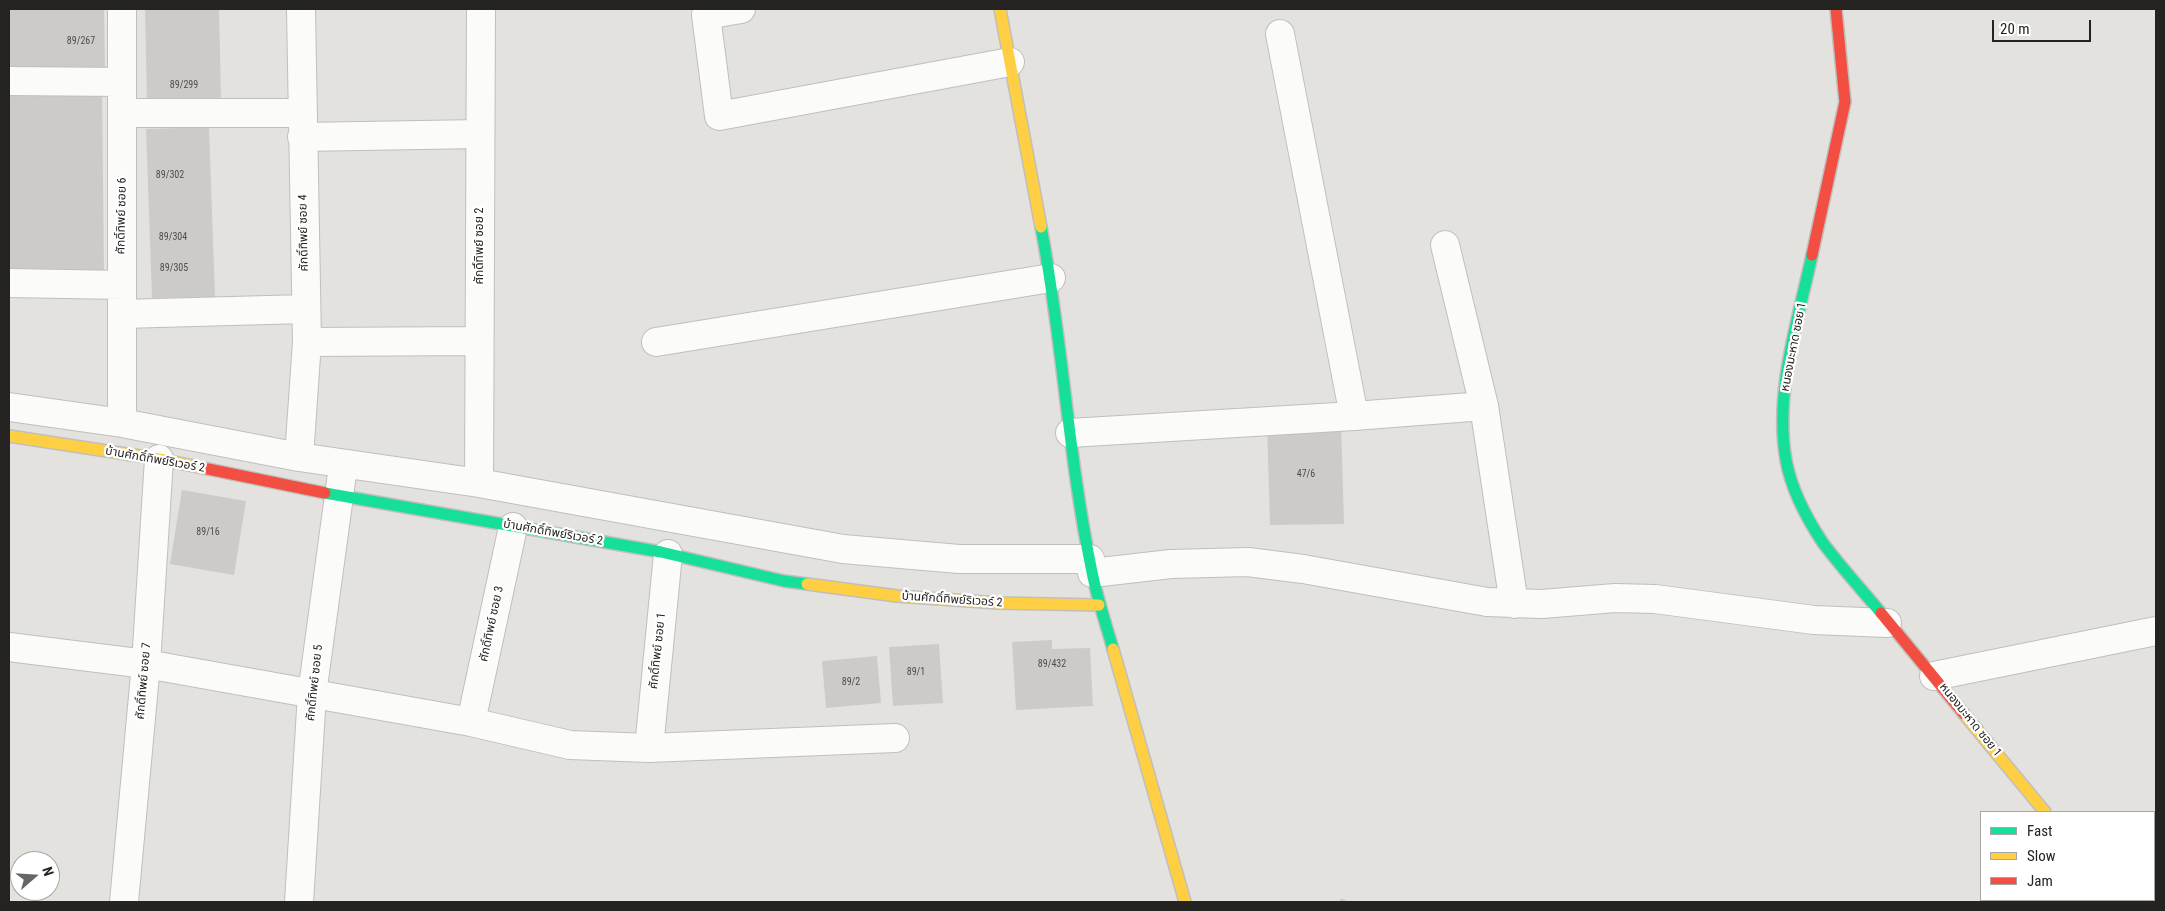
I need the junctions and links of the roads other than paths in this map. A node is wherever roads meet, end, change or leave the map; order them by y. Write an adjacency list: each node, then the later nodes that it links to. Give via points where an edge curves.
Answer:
1 (122, 9): 10 (street, ศักดิ์ทิพย์ ซอย 6)
2 (301, 9): 12 (street, ศักดิ์ทิพย์ ซอย 4)
3 (481, 9): 13 (street, ศักดิ์ทิพย์ ซอย 2)
4 (740, 9): 8 (street, via 706,15 719,116)
5 (1000, 9): 8 (street)
6 (1836, 9): 41 (street, หนองมะหาด ซอย 1, via 1845,102 1784,387 1786,462 1823,542)
7 (1280, 34): 25 (street)
8 (1010, 62): 15 (street)
9 (9, 81): 10 (street)
10 (122, 82): 11 (street, ศักดิ์ทิพย์ ซอย 6)
11 (124, 113): 12 (street); 17 (street, ศักดิ์ทิพย์ ซอย 6)
12 (302, 125): 13 (street); 18 (street, ศักดิ์ทิพย์ ซอย 4)
13 (480, 134): 20 (street, ศักดิ์ทิพย์ ซอย 2)
14 (1445, 245): 23 (street)
15 (1050, 278): 22 (street); 27 (street)
16 (9, 283): 17 (street)
17 (122, 285): 19 (street, ศักดิ์ทิพย์ ซอย 6)
18 (305, 309): 19 (street); 21 (street, ศักดิ์ทิพย์ ซอย 4)
19 (122, 314): 26 (street, ศักดิ์ทิพย์ ซอย 6)
20 (479, 341): 21 (street); 32 (street, ศักดิ์ทิพย์ ซอย 2)
21 (307, 342): 29 (street, ศักดิ์ทิพย์ ซอย 4)
22 (656, 342)
23 (1484, 406): 25 (street); 39 (street)
24 (9, 408): 26 (street)
25 (1354, 416): 27 (street)
26 (122, 423): 29 (street)
27 (1070, 433): 38 (street)
28 (9, 436): 30 (street, บ้านศักดิ์ทิพย์ริเวอร์ 2)
29 (300, 457): 31 (street)
30 (159, 459): 33 (street, บ้านศักดิ์ทิพย์ริเวอร์ 2); 44 (street, ศักดิ์ทิพย์ ซอย 7)
31 (343, 464): 32 (street); 33 (street, ศักดิ์ทิพย์ ซอย 5)
32 (479, 483): 34 (street)
33 (340, 496): 35 (street, บ้านศักดิ์ทิพย์ริเวอร์ 2); 46 (street, ศักดิ์ทิพย์ ซอย 5)
34 (606, 506): 36 (street); 38 (street, via 843,549)
35 (513, 527): 36 (street, บ้านศักดิ์ทิพย์ริเวอร์ 2); 47 (street, ศักดิ์ทิพย์ ซอย 3)
36 (598, 541): 37 (street, บ้านศักดิ์ทิพย์ริเวอร์ 2)
37 (668, 554): 40 (street, บ้านศักดิ์ทิพย์ริเวอร์ 2, via 784,581 897,596); 49 (street, ศักดิ์ทิพย์ ซอย 1)
38 (1091, 566): 39 (street, via 1248,562); 40 (street)
39 (1514, 604): 41 (street, via 1655,599 1814,620)
40 (1099, 605): 53 (street)
41 (1888, 622): 45 (street, หนองมะหาด ซอย 1)
42 (2156, 632): 45 (street)
43 (9, 647): 44 (street)
44 (146, 664): 46 (street); 51 (street, ศักดิ์ทิพย์ ซอย 7)
45 (1934, 676): 50 (street, หนองมะหาด ซอย 1)
46 (312, 694): 47 (street); 52 (street, ศักดิ์ทิพย์ ซอย 5)
47 (471, 722): 49 (street, via 570,745)
48 (895, 738): 49 (street)
49 (649, 748)
50 (2044, 811)
51 (124, 902)
52 (299, 902)
53 (1185, 902)

